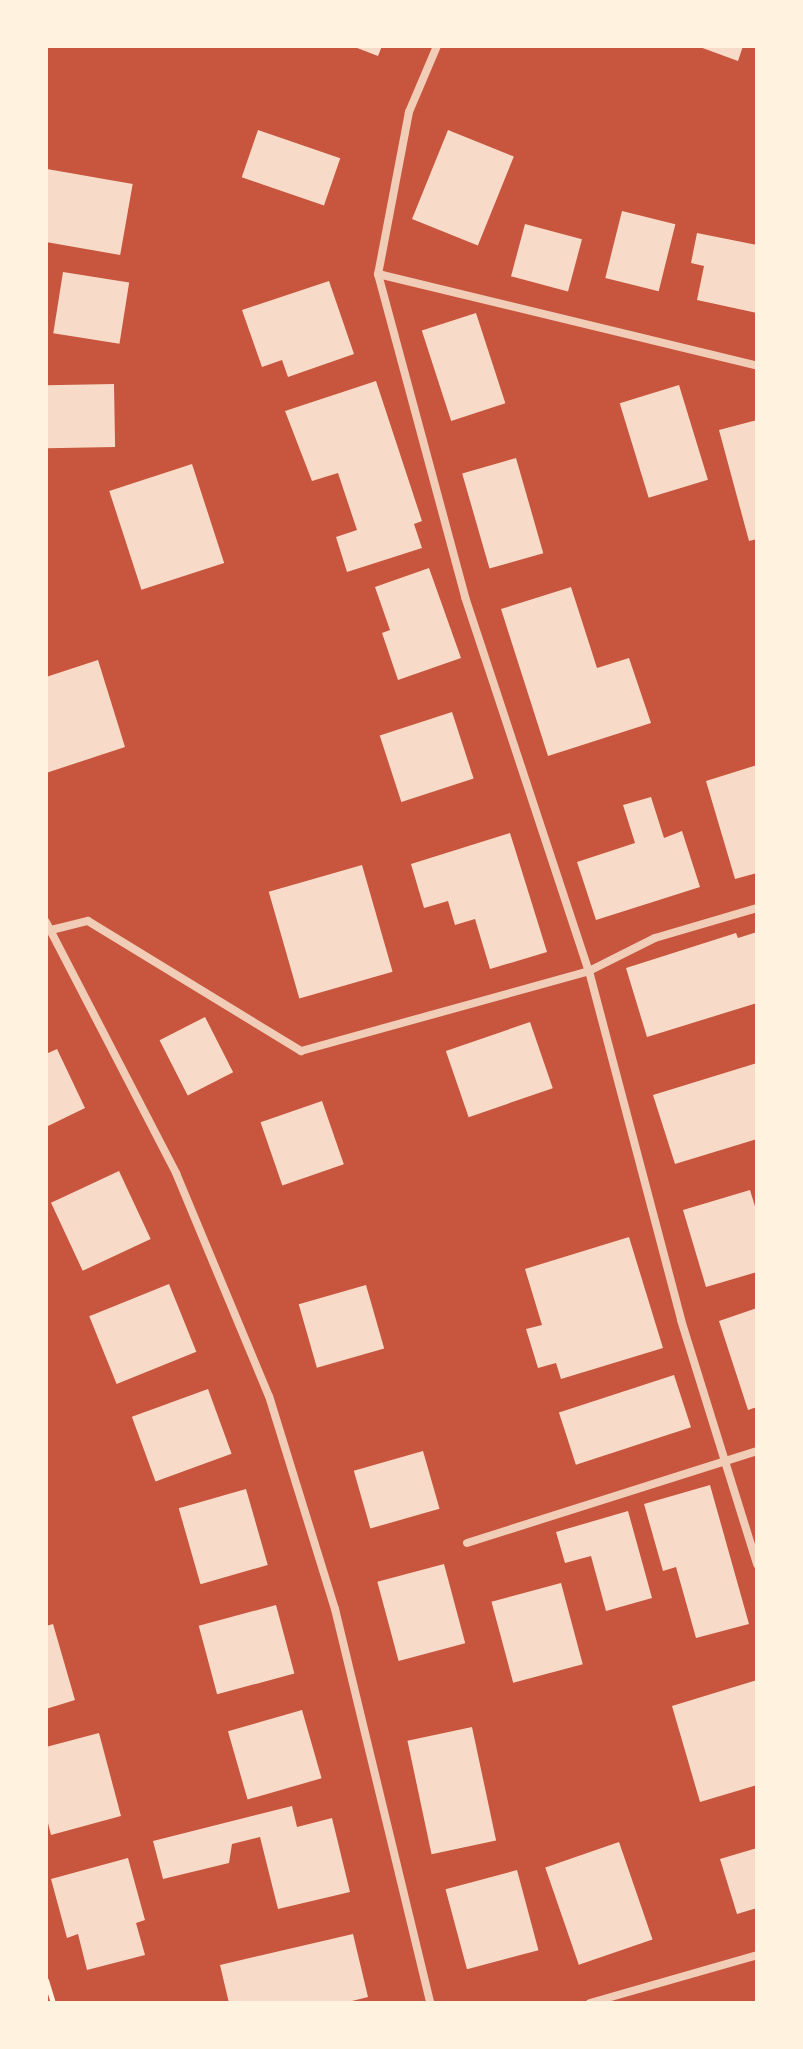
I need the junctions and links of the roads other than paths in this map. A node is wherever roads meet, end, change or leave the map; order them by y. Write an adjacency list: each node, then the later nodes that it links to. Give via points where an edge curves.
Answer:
1 (437, 46): 2 (street, via 409,112)
2 (378, 274): 3 (street); 6 (street, via 465,597)
3 (757, 366)
4 (757, 908): 6 (street, via 655,938)
5 (49, 926): 6 (street, via 88,921 301,1051); 12 (street, via 176,1173 269,1396 335,1609)
6 (589, 971): 8 (street)
7 (757, 1451): 8 (street)
8 (723, 1461): 9 (street); 10 (street)
9 (467, 1543)
10 (757, 1564)
11 (757, 1955): 13 (street)
12 (430, 2003)
13 (590, 2003)

